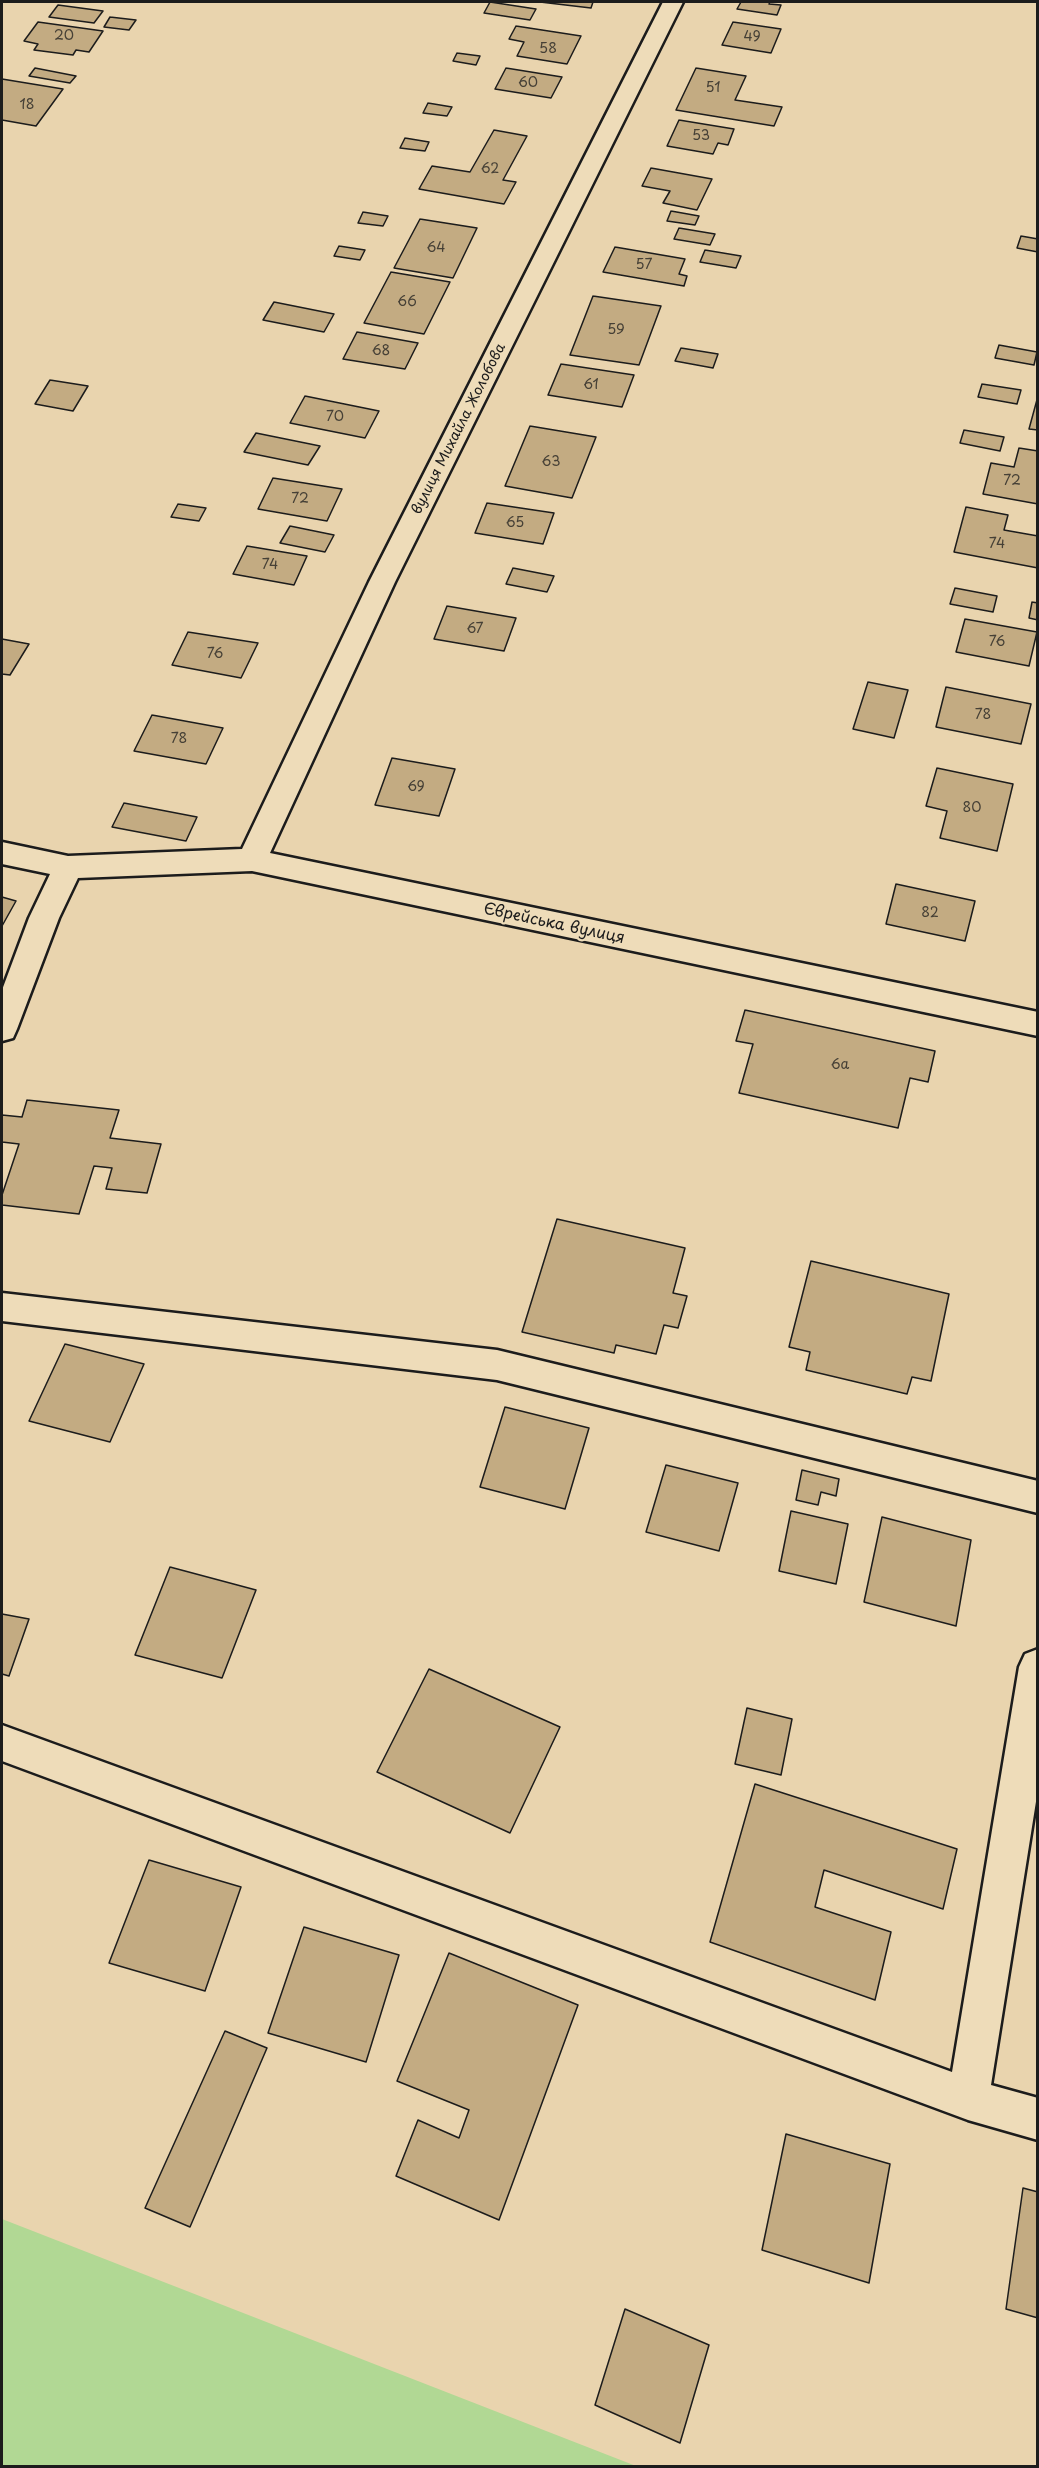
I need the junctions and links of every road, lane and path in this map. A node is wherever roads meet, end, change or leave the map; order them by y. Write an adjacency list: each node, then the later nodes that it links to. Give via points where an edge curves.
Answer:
1 (673, 2): 3 (street, вулиця Михайла Жолобова, via 382,582)
2 (2, 853): 4 (street, Єврейська вулиця)
3 (252, 861): 4 (street, Єврейська вулиця); 5 (street, Єврейська вулиця)
4 (68, 867): 6 (street)
5 (1038, 1024)
6 (2, 1029)
7 (2, 1307): 8 (street, via 497,1365)
8 (1038, 1497)
9 (1038, 1667): 11 (street)
10 (2, 1743): 11 (street)
11 (968, 2099): 12 (street)
12 (1038, 2119)

